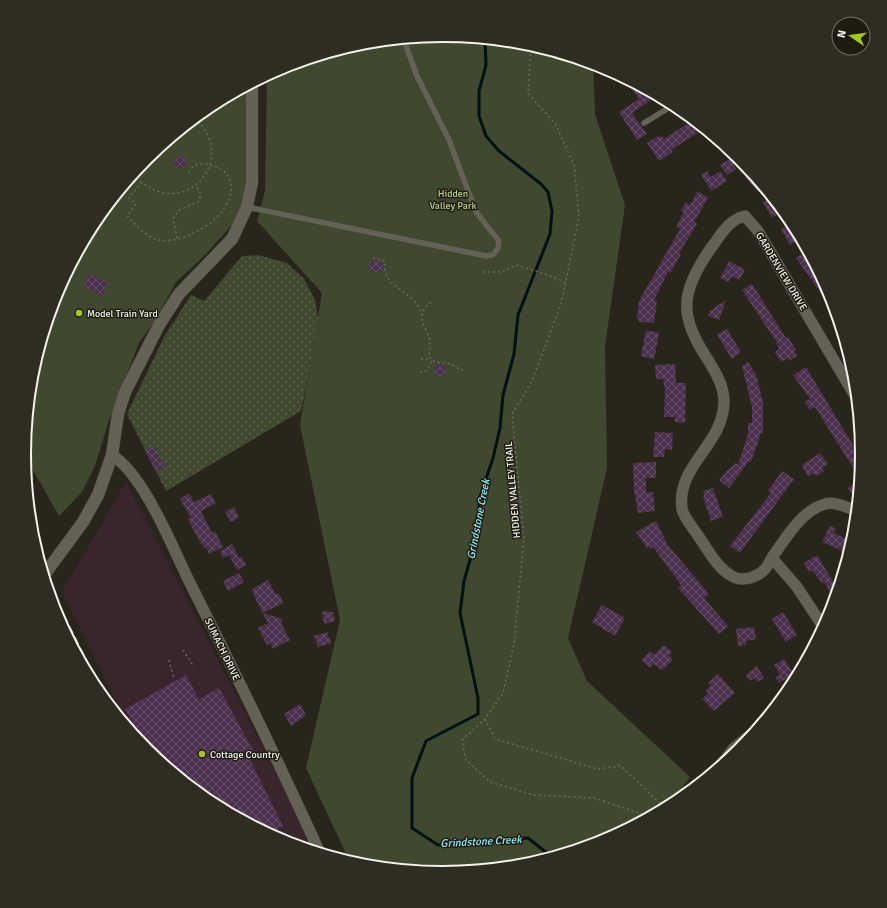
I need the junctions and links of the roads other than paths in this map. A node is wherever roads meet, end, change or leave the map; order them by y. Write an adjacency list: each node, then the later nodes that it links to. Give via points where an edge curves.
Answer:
1 (406, 43): 5 (lane, via 417,76 449,140 476,212 499,241 493,255 486,256)
2 (252, 89): 5 (street, via 252,182)
3 (668, 108): 4 (lane)
4 (644, 123)
5 (247, 207): 7 (street, via 232,238 179,294 160,325 125,392 118,414)
6 (850, 388): 9 (street, GARDENVIEW DRIVE, via 758,231 745,216 736,218 725,228 695,271 686,303 692,330 700,349 715,370 724,401 722,417 716,432 686,476 682,510 709,552 732,577 748,579 763,571)
7 (112, 455): 10 (street, via 98,495 83,522); 12 (street, SUMACH DRIVE, via 119,459 139,482 215,633)
8 (852, 509): 9 (street, GARDENVIEW DRIVE, via 826,504 807,514)
9 (772, 558): 11 (street, via 797,587)
10 (48, 570)
11 (820, 622)
12 (317, 847)

